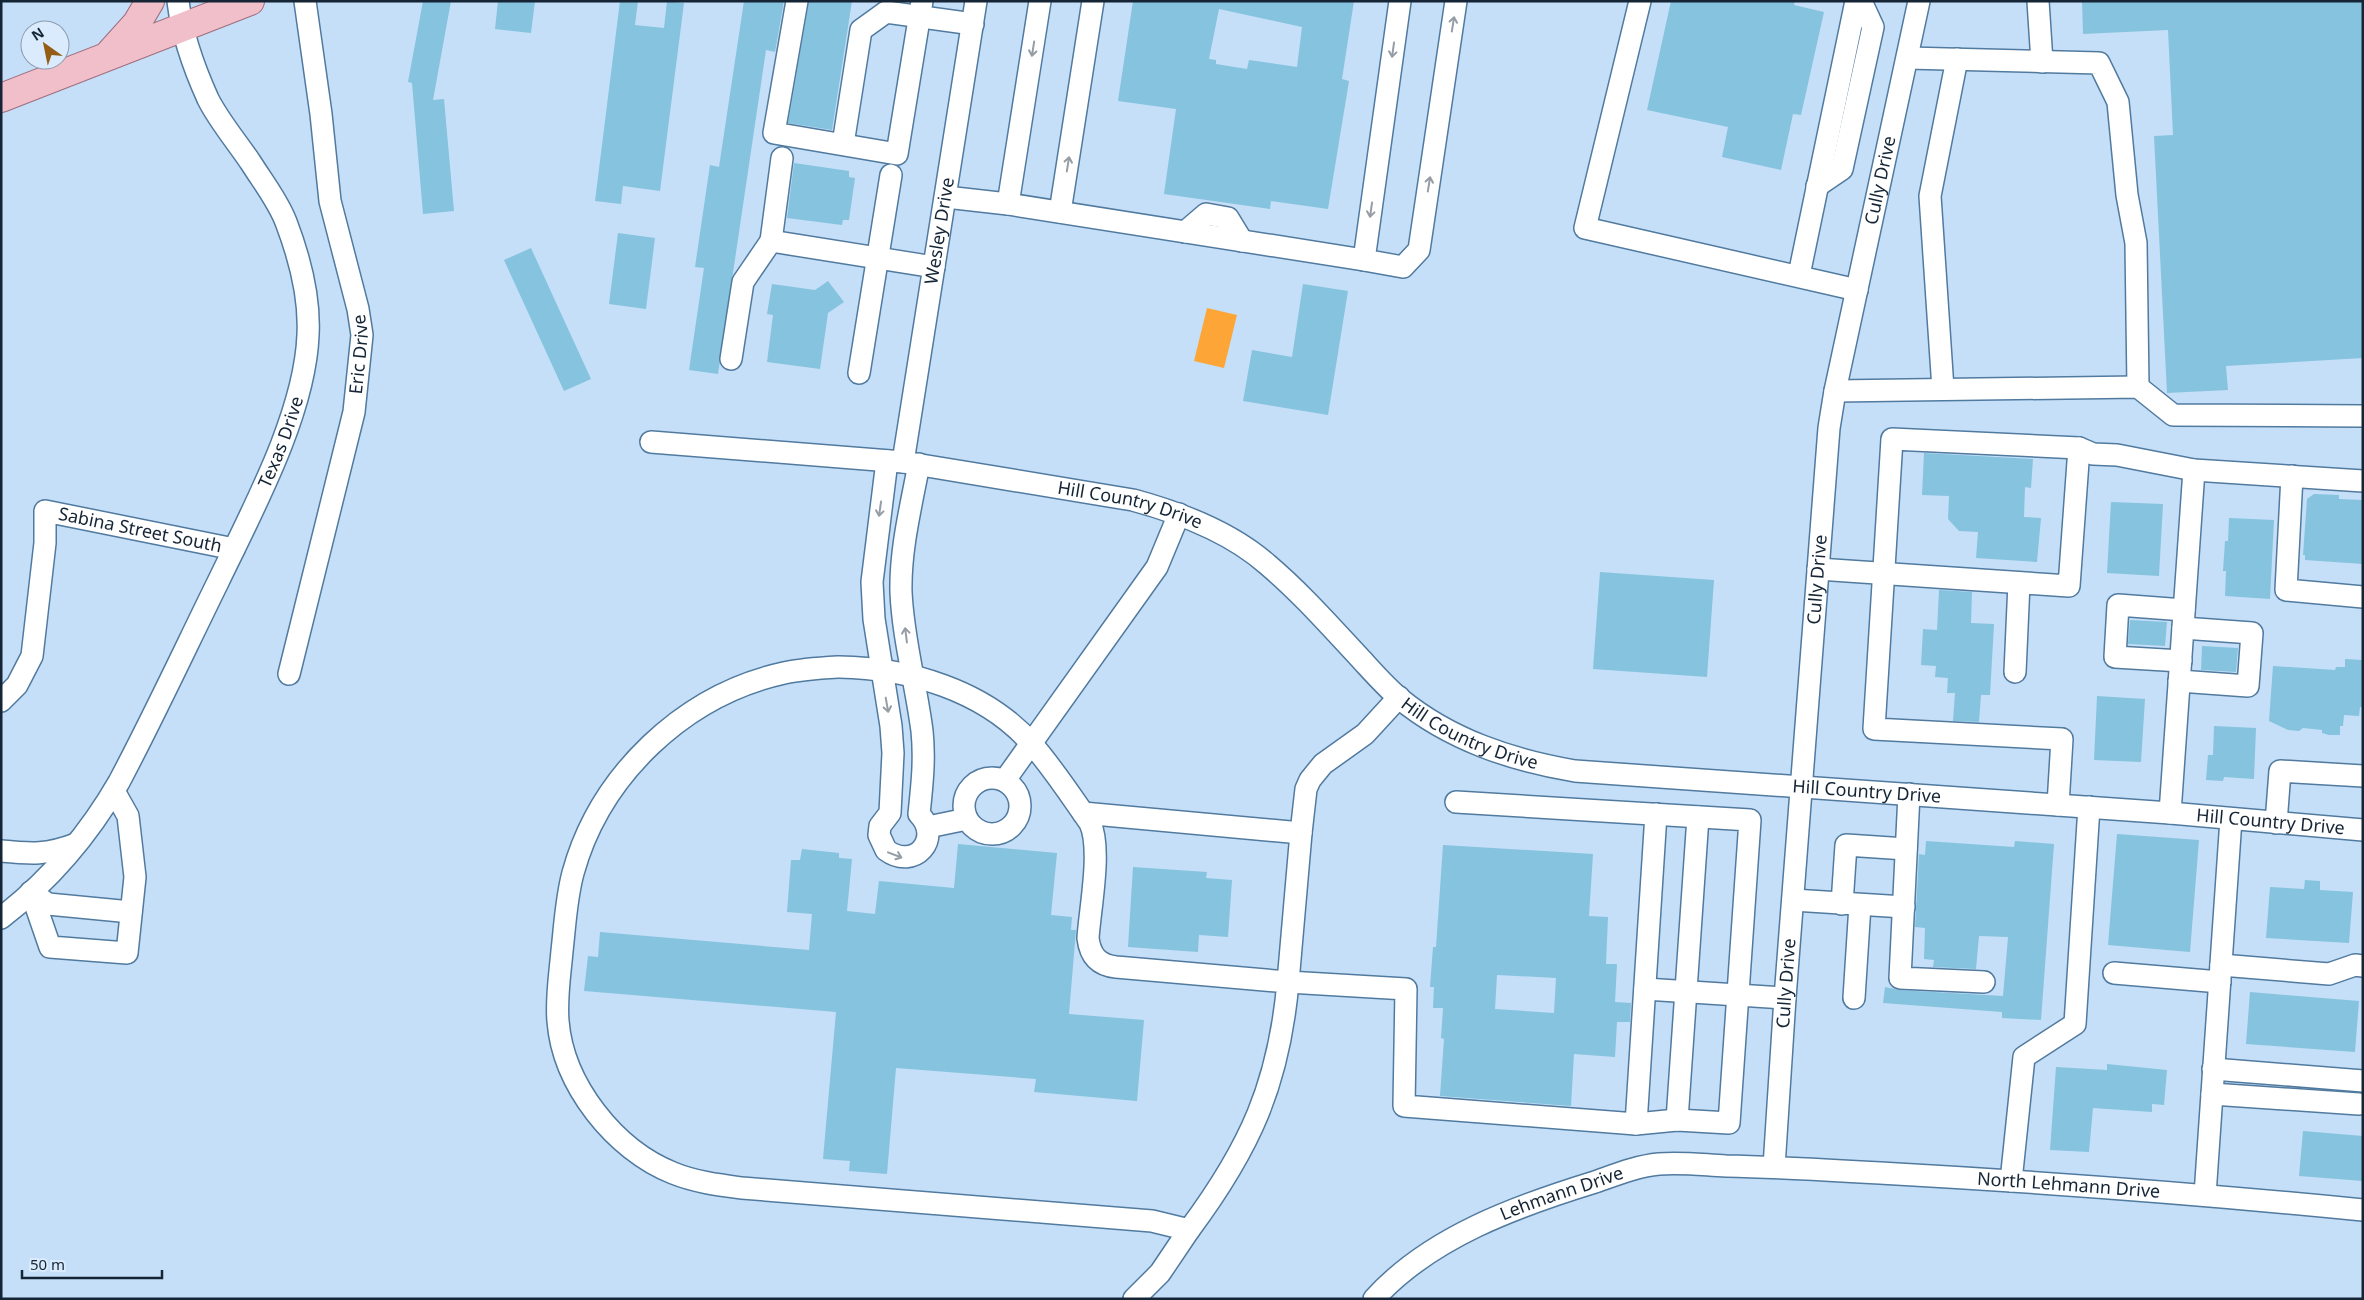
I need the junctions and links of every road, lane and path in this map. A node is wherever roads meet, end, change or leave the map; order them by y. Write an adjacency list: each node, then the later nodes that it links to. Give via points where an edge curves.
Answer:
1 (150, 1): 19 (main road, via 137,23)
2 (178, 1): 18 (street, Texas Drive)
3 (250, 1): 18 (main road)
4 (305, 1): 59 (street, Eric Drive, via 330,201 362,335 354,412)
5 (797, 1): 24 (street, via 774,133)
6 (976, 1): 17 (street, Wesley Drive)
7 (1040, 1): 29 (street, one-way to 29)
8 (1094, 1): 30 (street, one-way to 8)
9 (1400, 1): 33 (street, one-way to 33)
10 (1456, 1): 33 (street, one-way to 10, via 1403,267 1419,250)
11 (1640, 1): 35 (street, via 1585,228)
12 (1856, 1): 27 (street)
13 (1861, 1): 27 (street, via 1873,27 1842,169)
14 (1919, 1): 20 (street, Cully Drive)
15 (2038, 1): 22 (street)
16 (921, 9): 17 (street); 24 (street, via 886,12 861,30); 24 (street, via 897,154)
17 (973, 24): 28 (street, Wesley Drive)
18 (181, 28): 19 (main road); 50 (street, Texas Drive, via 209,100 285,220 298,257 306,303 308,334 298,398)
19 (106, 57): 23 (main road)
20 (1908, 58): 21 (street); 36 (street, Cully Drive)
21 (1957, 59): 22 (street); 40 (street, via 1930,196)
22 (2042, 62): 39 (street, via 2099,63 2118,102 2127,194 2136,243)
23 (1, 98)
24 (844, 144)
25 (782, 158): 31 (street)
26 (891, 175): 32 (street)
27 (1817, 186): 35 (street)
28 (946, 197): 29 (street); 34 (street, Wesley Drive)
29 (1008, 204): 30 (street)
30 (1060, 212): 33 (street, via 1185,232 1206,214 1228,218 1242,241)
31 (771, 241): 32 (street); 37 (street, via 743,282)
32 (878, 258): 34 (street); 38 (street)
33 (1364, 260)
34 (934, 266): 45 (street, Wesley Drive)
35 (1799, 275): 36 (street)
36 (1857, 290): 41 (street, Cully Drive)
37 (732, 359)
38 (860, 373)
39 (2138, 386): 40 (street); 42 (street, via 2173,415)
40 (1943, 389): 41 (street)
41 (1835, 391): 51 (street, Cully Drive)
42 (2363, 416)
43 (651, 442): 45 (street, Hill Country Drive)
44 (2079, 448): 46 (street, via 2093,454 2117,455); 52 (street, via 1892,439); 53 (street, via 2069,586)
45 (903, 462): 49 (street, Hill Country Drive, via 1132,500); 56 (street, one-way to 56, via 872,582); 60 (street, one-way to 45, via 901,577)
46 (2194, 470): 47 (street); 55 (street)
47 (2292, 476): 48 (street); 54 (street, via 2286,590)
48 (2363, 481)
49 (1179, 514): 61 (street, Hill Country Drive, via 1222,534 1267,564); 63 (street, via 1156,566)
50 (234, 549): 62 (street, Sabina Street South, via 45,511 45,543 32,656 17,685); 67 (street, Texas Drive)
51 (1818, 570): 52 (street); 66 (street, Cully Drive)
52 (1884, 574): 53 (street); 70 (street, via 1874,729 2062,739)
53 (2019, 583): 58 (street)
54 (2363, 597)
55 (2184, 619): 57 (street); 57 (street, via 2118,605 2115,657); 57 (street, via 2252,633 2248,686)
56 (881, 669): 60 (street); 79 (street, one-way to 79, via 893,753 890,813 880,826 881,843 892,855 910,857 923,849); 111 (street, via 839,667 786,673 734,690 677,723 623,774 580,852 567,900 558,1022 570,1064 587,1100 612,1132 643,1158 674,1174 695,1180 742,1188 1152,1221)
57 (2180, 671): 73 (street)
58 (2015, 672)
59 (289, 674)
60 (912, 675): 63 (street, via 980,704 1013,726); 79 (street, via 923,752 919,814)
61 (1399, 697): 66 (street, Hill Country Drive, via 1444,728 1476,745 1536,764 1575,771); 81 (street, via 1365,734 1315,772 1306,789)
62 (1, 701)
63 (1031, 743): 65 (street); 72 (street)
64 (2363, 776): 78 (street, via 2280,771)
65 (1005, 780): 76 (street, via 992,777 975,783 964,800); 76 (street, via 1015,788 1021,805 1016,822 1010,829 991,835 981,833)
66 (1802, 787): 68 (street, Hill Country Drive); 86 (street, Cully Drive)
67 (114, 791): 82 (street, Texas Drive); 89 (street, via 128,816 135,877)
68 (1909, 794): 70 (street, Hill Country Drive); 83 (street)
69 (1456, 802): 74 (street)
70 (2058, 805): 71 (street, Hill Country Drive)
71 (2089, 807): 73 (street, Hill Country Drive); 108 (street, via 2075,1024 2024,1057)
72 (1083, 813): 81 (street); 94 (street, via 1096,842 1088,938 1090,950 1100,963)
73 (2170, 813): 77 (street, Hill Country Drive)
74 (1656, 814): 75 (street); 96 (street)
75 (1698, 817): 97 (street); 98 (street, via 1750,820)
76 (966, 819): 79 (street)
77 (2231, 819): 78 (street, Hill Country Drive); 93 (street)
78 (2276, 823): 80 (street, Hill Country Drive)
79 (928, 827)
80 (2363, 830)
81 (1301, 833): 94 (street)
82 (79, 843): 84 (street, via 54,852 26,854); 85 (street, Texas Drive)
83 (1906, 849): 87 (street, via 1846,845); 88 (street)
84 (1, 851)
85 (31, 892): 89 (street, via 48,904); 89 (street, via 50,947 127,952); 90 (street, Texas Drive)
86 (1793, 900): 87 (street); 99 (street, Cully Drive)
87 (1851, 904): 88 (street); 100 (street)
88 (1904, 907): 95 (street, via 1900,978)
89 (131, 912)
90 (1, 918)
91 (2363, 966): 93 (street, via 2355,965 2329,974)
92 (2114, 973): 93 (street)
93 (2220, 974): 101 (street)
94 (1288, 982): 106 (street, via 1406,989 1404,1106); 111 (street, via 1278,1053 1256,1122 1221,1187)
95 (1984, 982)
96 (1645, 989): 97 (street); 106 (street)
97 (1686, 992): 98 (street); 105 (street)
98 (1738, 995): 99 (street); 105 (street, via 1729,1123)
99 (1785, 998): 107 (street, Cully Drive)
100 (1854, 998)
101 (2213, 1069): 102 (street); 103 (street)
102 (2363, 1081)
103 (2212, 1094): 104 (street); 109 (street)
104 (2359, 1104)
105 (1677, 1120): 106 (street)
106 (1636, 1124)
107 (1774, 1167): 108 (street, North Lehmann Drive); 113 (street, Lehmann Drive, via 1660,1164 1579,1187 1451,1239 1418,1259)
108 (2011, 1181): 109 (street, North Lehmann Drive)
109 (2205, 1195): 110 (street, North Lehmann Drive)
110 (2363, 1210)
111 (1189, 1230): 112 (street, via 1160,1273)
112 (1134, 1299)
113 (1374, 1299)

